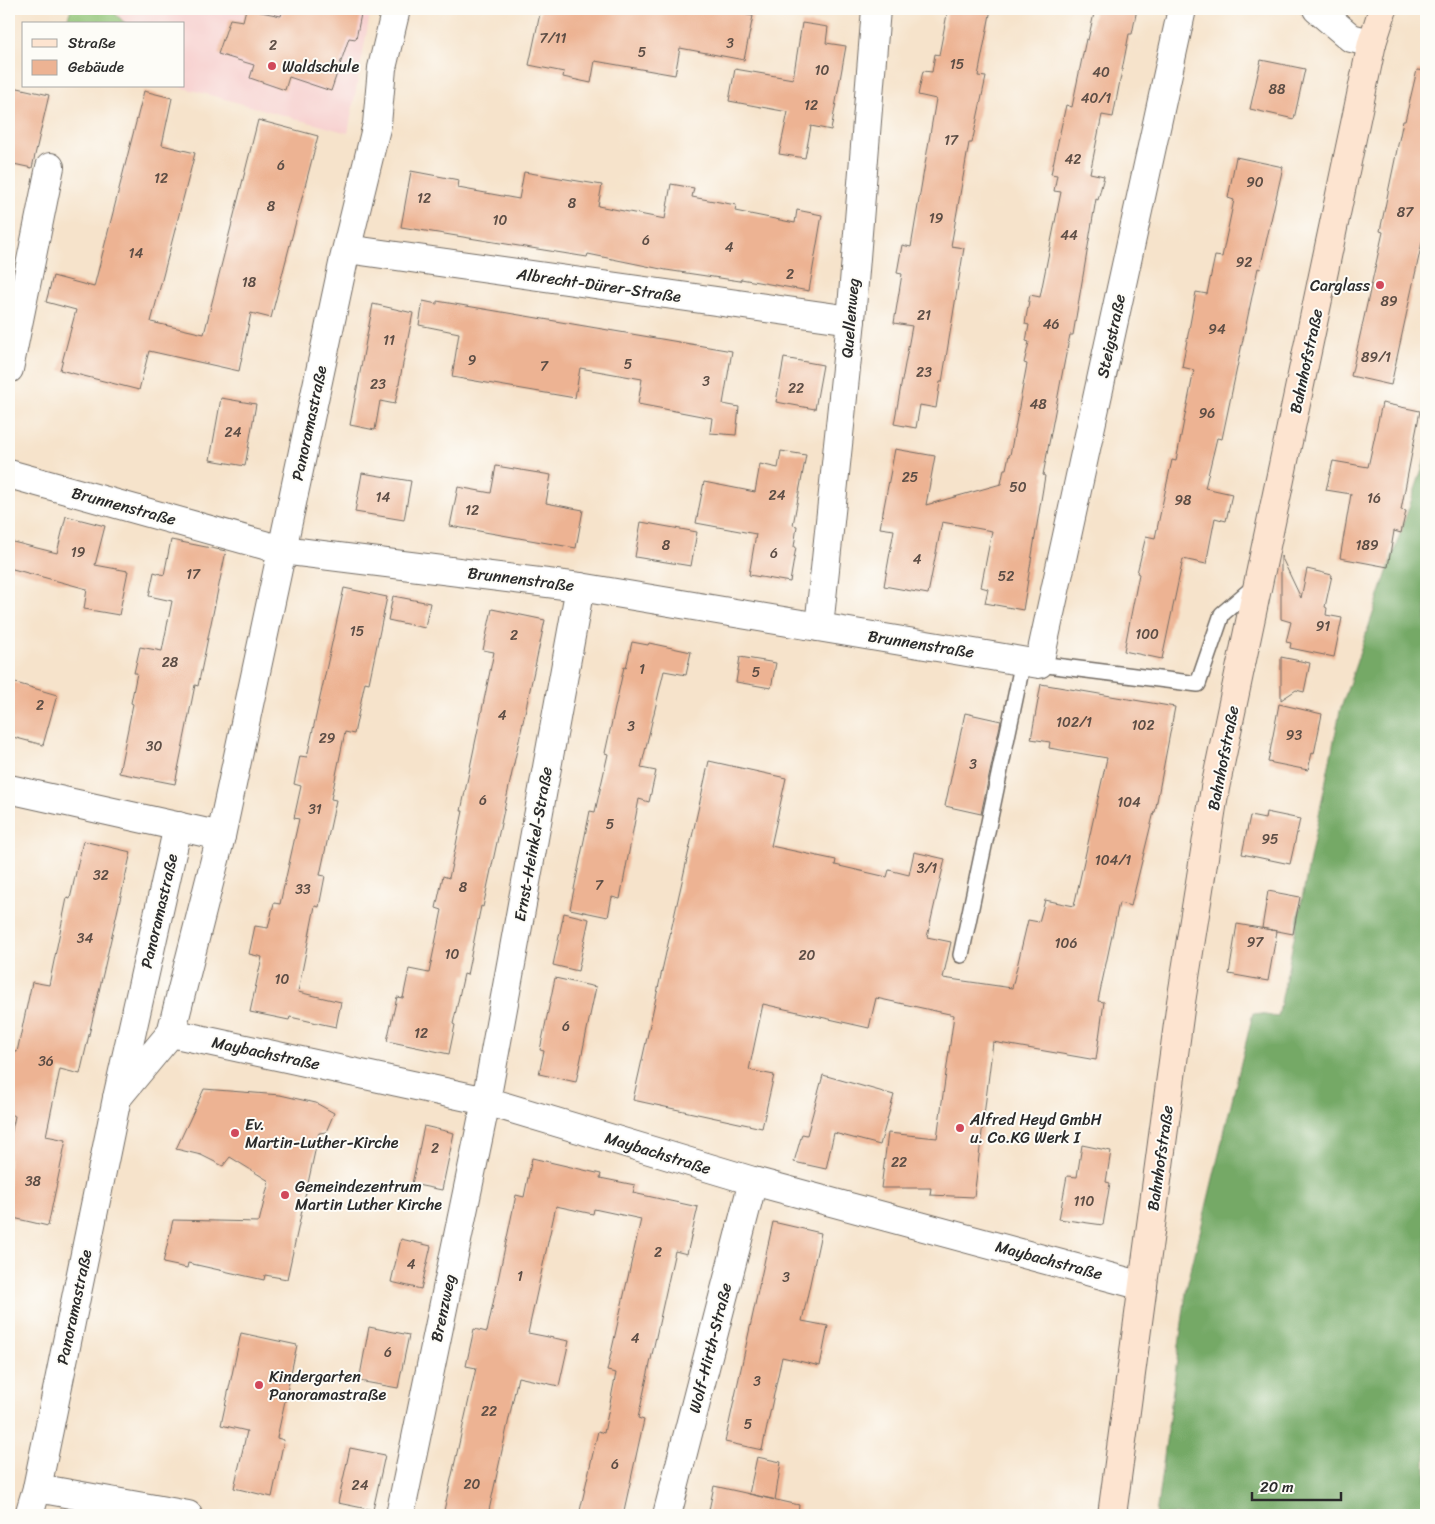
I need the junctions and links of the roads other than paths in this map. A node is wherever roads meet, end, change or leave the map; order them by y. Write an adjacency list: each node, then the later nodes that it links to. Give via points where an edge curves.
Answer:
1 (396, 9): 8 (street, Panoramastraße, via 382,68 377,124)
2 (876, 9): 9 (street, Quellenweg)
3 (1182, 9): 16 (street, Steigstraße)
4 (1317, 9): 6 (street, via 1351,38)
5 (1382, 9): 6 (street, Bahnhofstraße)
6 (1372, 43): 13 (street, Bahnhofstraße)
7 (50, 167): 10 (street)
8 (347, 249): 9 (street, Albrecht-Dürer-Straße); 12 (street, Panoramastraße)
9 (851, 320): 15 (street, Quellenweg)
10 (9, 369)
11 (9, 474): 12 (street, Brunnenstraße)
12 (282, 550): 14 (street, Brunnenstraße); 19 (street, Panoramastraße)
13 (1260, 582): 16 (lane, via 1222,614 1198,684); 25 (street, Bahnhofstraße, via 1215,788 1181,1002)
14 (580, 587): 15 (street, Brunnenstraße); 23 (street, Ernst-Heinkel-Straße)
15 (819, 627): 16 (street, Brunnenstraße)
16 (1031, 662): 20 (lane)
17 (9, 789): 18 (street)
18 (178, 826): 19 (street); 22 (street, Panoramastraße)
19 (221, 836): 21 (street, Panoramastraße)
20 (961, 955)
21 (171, 1032): 22 (street, Panoramastraße); 23 (street, Maybachstraße)
22 (117, 1098): 26 (street, Panoramastraße)
23 (486, 1101): 24 (street, Maybachstraße); 29 (street, Brenzweg)
24 (753, 1181): 25 (street, Maybachstraße); 30 (street, Wolf-Hirth-Straße)
25 (1143, 1286): 31 (street, Bahnhofstraße)
26 (37, 1488): 27 (street, Panoramastraße); 28 (street)
27 (29, 1515)
28 (188, 1515)
29 (400, 1515)
30 (667, 1515)
31 (1112, 1515)

